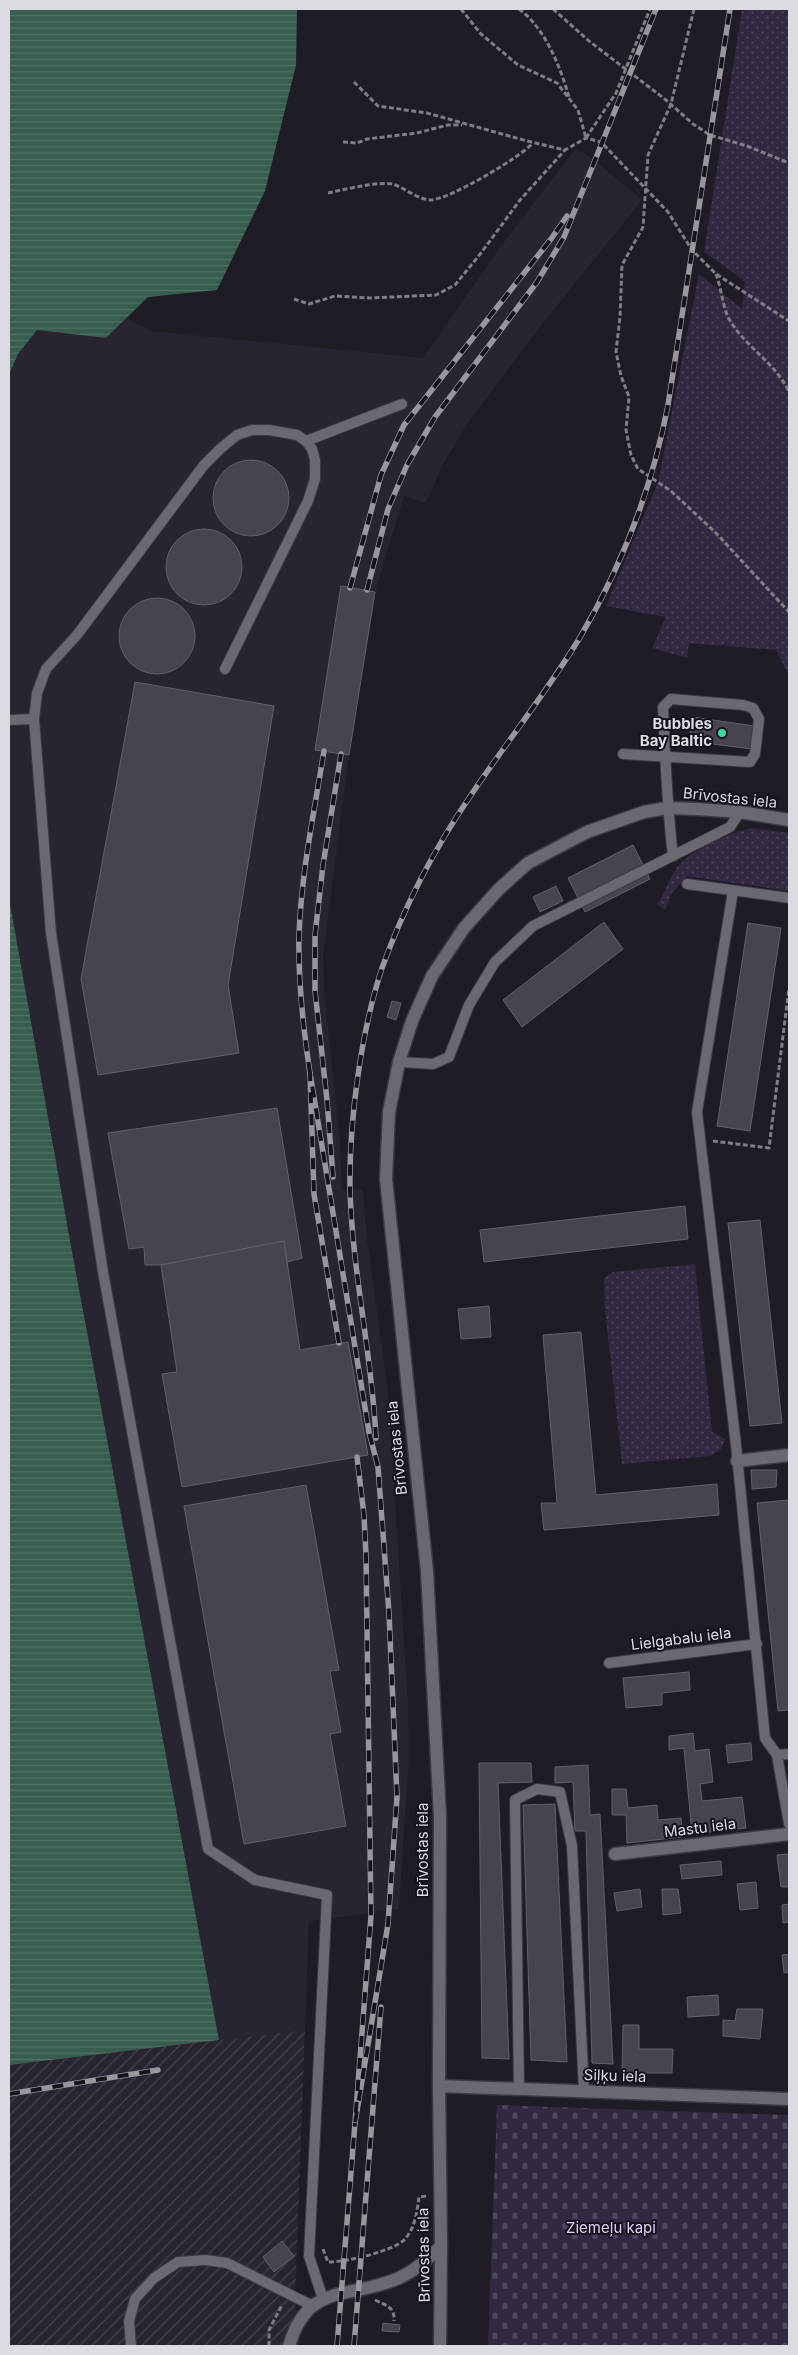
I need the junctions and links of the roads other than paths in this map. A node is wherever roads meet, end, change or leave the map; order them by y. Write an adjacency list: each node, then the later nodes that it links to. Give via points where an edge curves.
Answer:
1 (402, 404): 2 (lane)
2 (306, 441): 3 (lane, via 315,460 315,479 308,500); 4 (lane, via 297,435 252,430 237,435 204,465 77,635 46,670 37,693)
3 (225, 669)
4 (34, 719): 5 (lane); 30 (lane, via 51,933 103,1272 208,1849 255,1880 327,1895 309,2256)
5 (9, 720)
6 (623, 754): 7 (lane)
7 (665, 756): 7 (lane, via 750,762 755,754 759,719 753,708 743,705 672,699 663,707); 8 (lane)
8 (667, 808): 9 (street, Brīvostas iela); 11 (lane); 15 (street, Brīvostas iela, via 644,812 587,832 528,863 499,889 464,928 432,976 412,1021)
9 (740, 812): 10 (street, Brīvostas iela); 11 (lane, via 730,827)
10 (789, 820)
11 (673, 856): 15 (lane, via 533,926 495,962 469,1004 449,1056 433,1064)
12 (687, 884): 13 (lane)
13 (733, 891): 14 (lane); 17 (lane, via 697,1112)
14 (789, 898)
15 (399, 1062): 25 (street, Brīvostas iela, via 389,1112 386,1179 427,1571 440,1817)
16 (789, 1455): 17 (street)
17 (737, 1461): 18 (lane)
18 (756, 1644): 19 (lane, Lielgabalu iela); 21 (lane, via 765,1738)
19 (609, 1662)
20 (789, 1754): 21 (lane)
21 (777, 1756): 22 (lane)
22 (789, 1824)
23 (789, 1834): 24 (street, Mastu iela)
24 (615, 1854)
25 (439, 2086): 26 (street, Siļķu iela); 29 (street, Brīvostas iela)
26 (519, 2089): 27 (street, Siļķu iela); 27 (lane, via 515,1800 537,1789 560,1792 572,1846)
27 (584, 2091): 28 (street, Siļķu iela)
28 (789, 2099)
29 (441, 2246): 30 (street, via 419,2267 398,2279); 33 (street, Brīvostas iela)
30 (318, 2302): 31 (lane, via 288,2293 227,2263 206,2260 178,2262 154,2278 135,2299 129,2321); 32 (street, via 302,2314)
31 (131, 2346)
32 (290, 2346)
33 (440, 2346)

